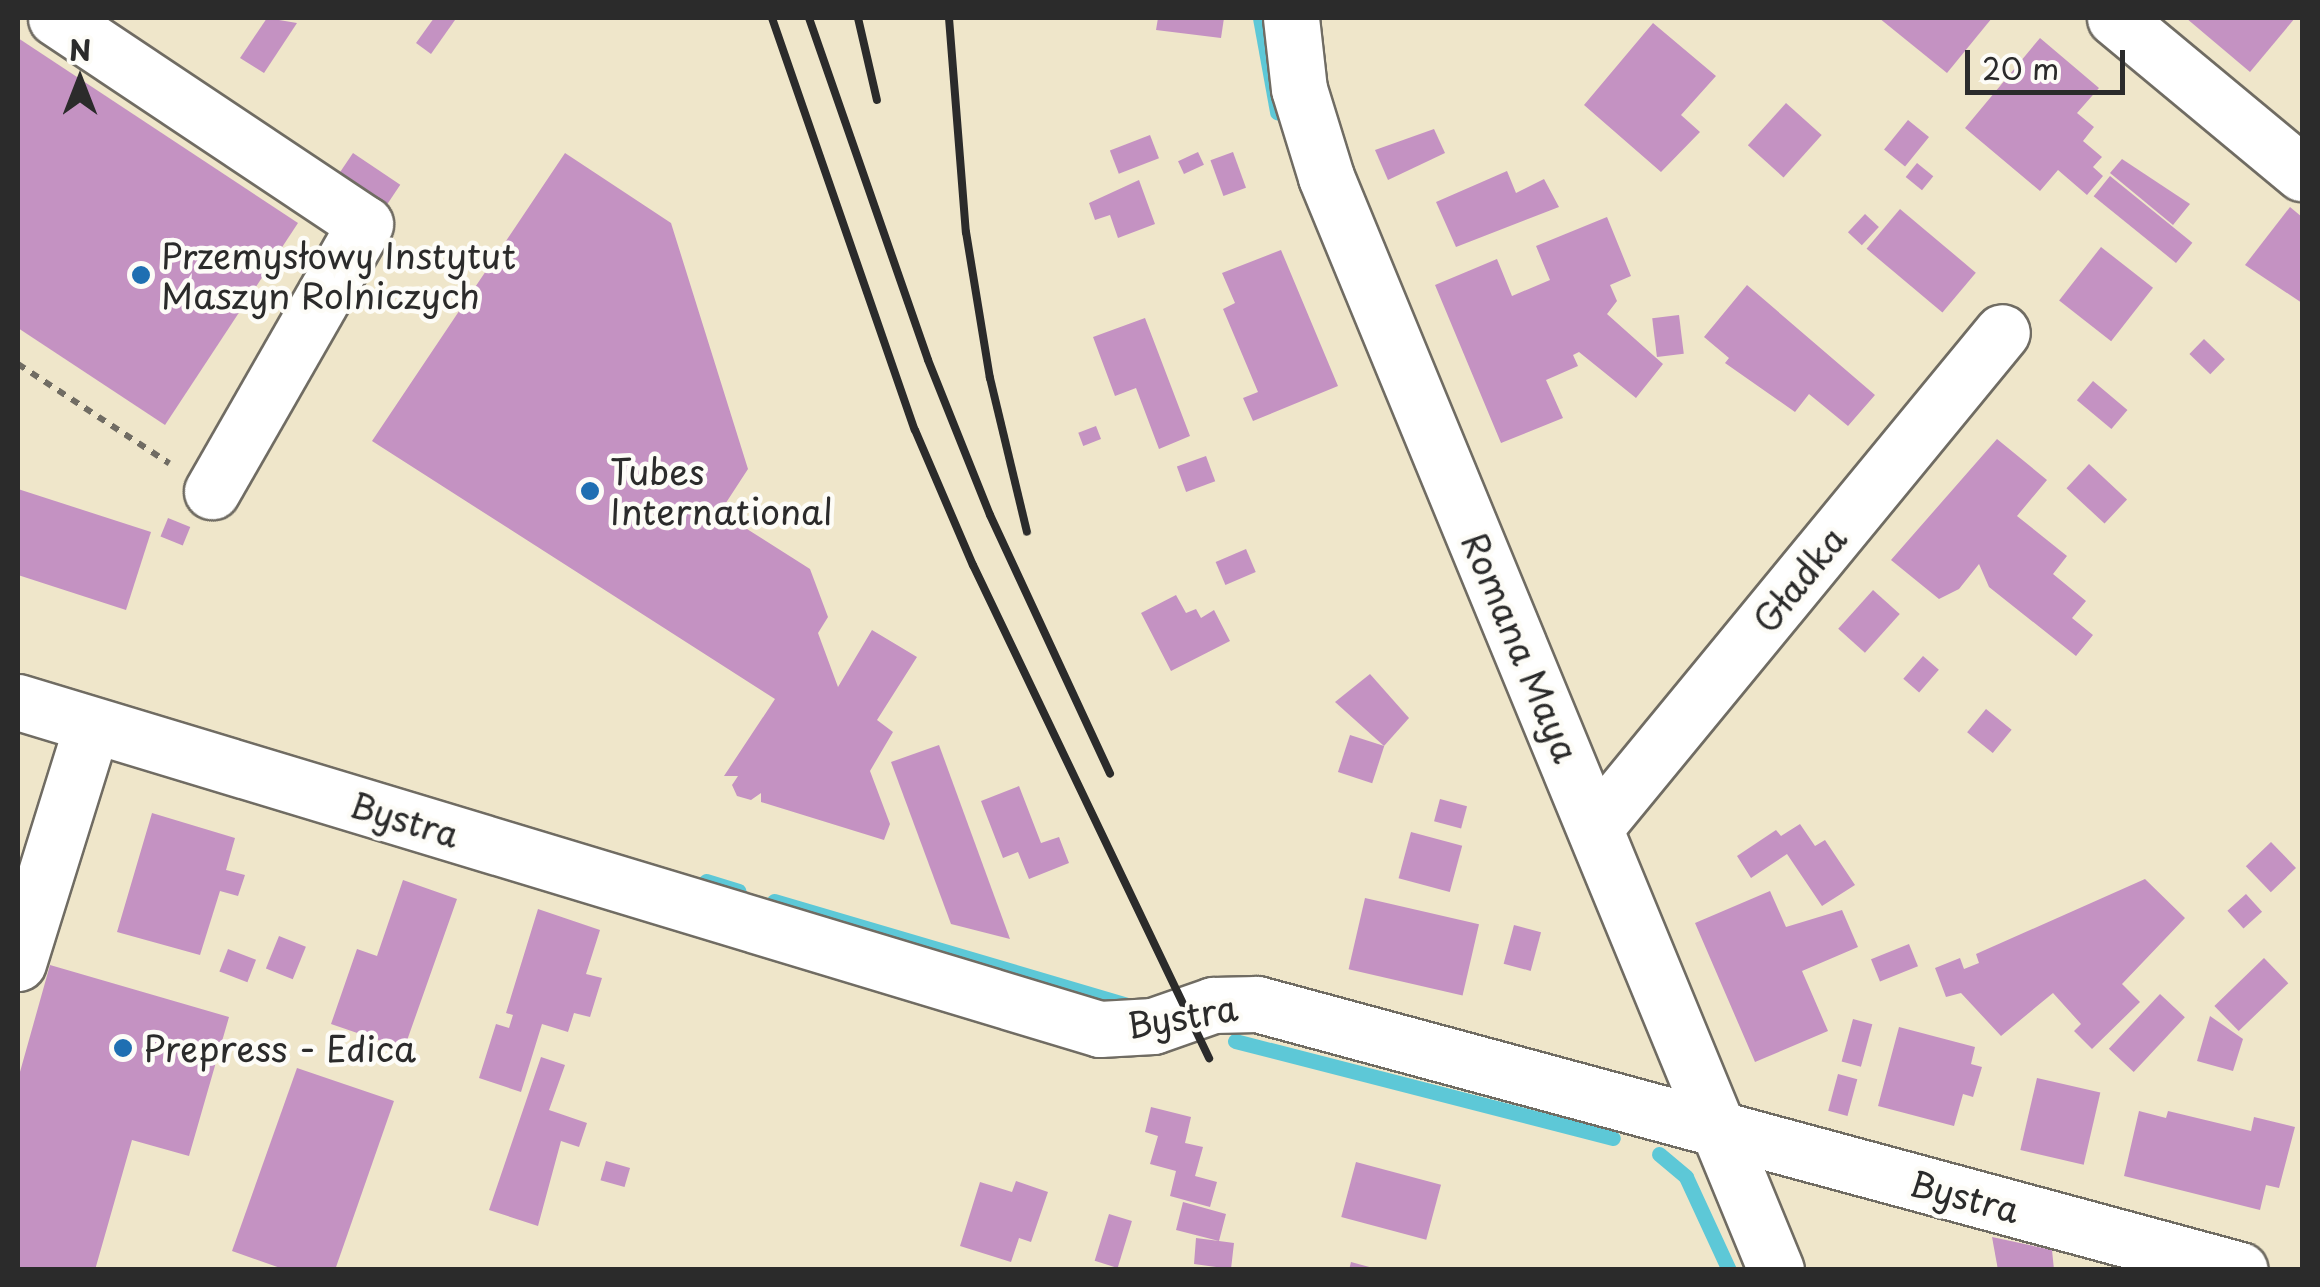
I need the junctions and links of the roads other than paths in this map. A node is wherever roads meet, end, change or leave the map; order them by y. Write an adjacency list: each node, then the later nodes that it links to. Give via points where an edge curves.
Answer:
1 (56, 18): 4 (street)
2 (1291, 18): 10 (street, Romana Maya, via 1299,88 1326,177)
3 (2115, 18): 5 (street)
4 (116, 34): 7 (street, via 365,224)
5 (2302, 173)
6 (2002, 332): 10 (street, Gładka)
7 (212, 491)
8 (18, 702): 9 (street, Bystra)
9 (92, 724): 11 (street); 12 (street, Bystra, via 1100,1029 1153,1026 1213,1005 1257,1004)
10 (1596, 826): 12 (street, Romana Maya)
11 (18, 962)
12 (1717, 1130): 13 (street, Romana Maya); 14 (street, Bystra)
13 (1776, 1270)
14 (2240, 1270)

